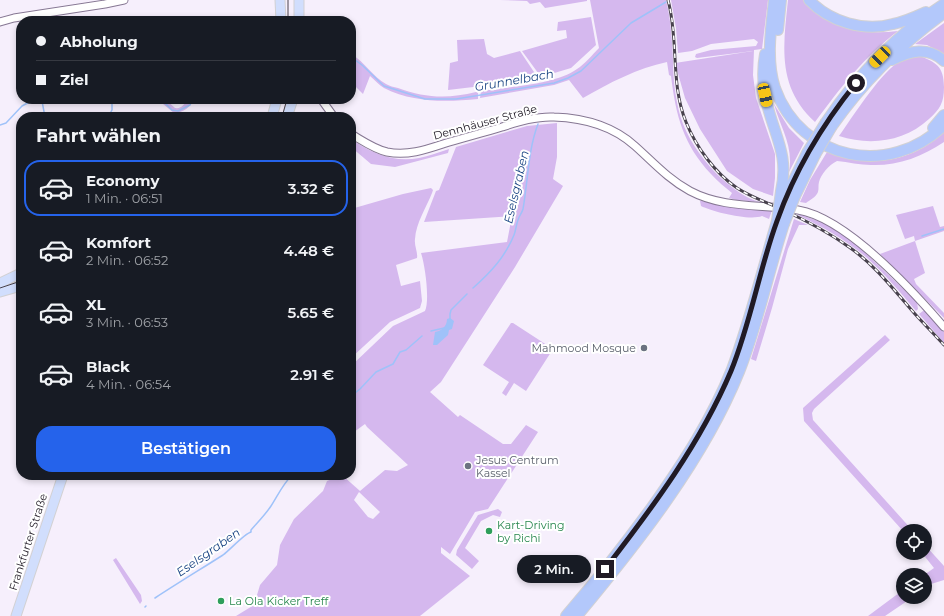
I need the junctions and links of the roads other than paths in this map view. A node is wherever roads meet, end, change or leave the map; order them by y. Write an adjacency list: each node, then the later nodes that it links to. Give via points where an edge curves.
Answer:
1 (124, 0): 9 (street)
2 (280, 0): 10 (main road)
3 (299, 0): 11 (main road)
4 (774, 0): 8 (highway)
5 (781, 0): 16 (highway, via 776,51 778,77 792,108 816,133 850,148 886,149 918,138)
6 (809, 0): 7 (highway, via 836,19 855,25 875,27 892,25)
7 (943, 7): 15 (highway); 17 (highway, via 918,23 880,57 856,83)
8 (773, 13): 18 (highway, via 770,59 775,88 791,117 819,143 860,156 892,154 922,143); 20 (highway, via 764,57 764,85 782,154)
9 (27, 16)
10 (280, 16)
11 (299, 16)
12 (16, 18): 13 (street)
13 (0, 22)
14 (944, 61): 15 (highway, via 930,52 916,51 902,55)
15 (880, 68): 17 (highway)
16 (944, 116)
17 (829, 124): 20 (highway, bridge)
18 (944, 125)
19 (356, 137): 26 (street, Dennhäuser Straße, via 379,149 401,153 423,151 524,120 555,117 578,118 596,123 634,144 670,178 697,194 740,205 798,210 813,214 837,227 896,276)
20 (788, 194): 21 (highway, bridge)
21 (780, 223): 29 (highway, via 744,335 715,407 657,500); 30 (highway, via 746,353 714,425 650,523)
22 (16, 276): 23 (main road)
23 (0, 283)
24 (16, 287): 25 (main road)
25 (0, 292)
26 (944, 327)
27 (61, 480): 28 (main road, Frankfurter Straße)
28 (16, 616)
29 (566, 616)
30 (577, 616)

